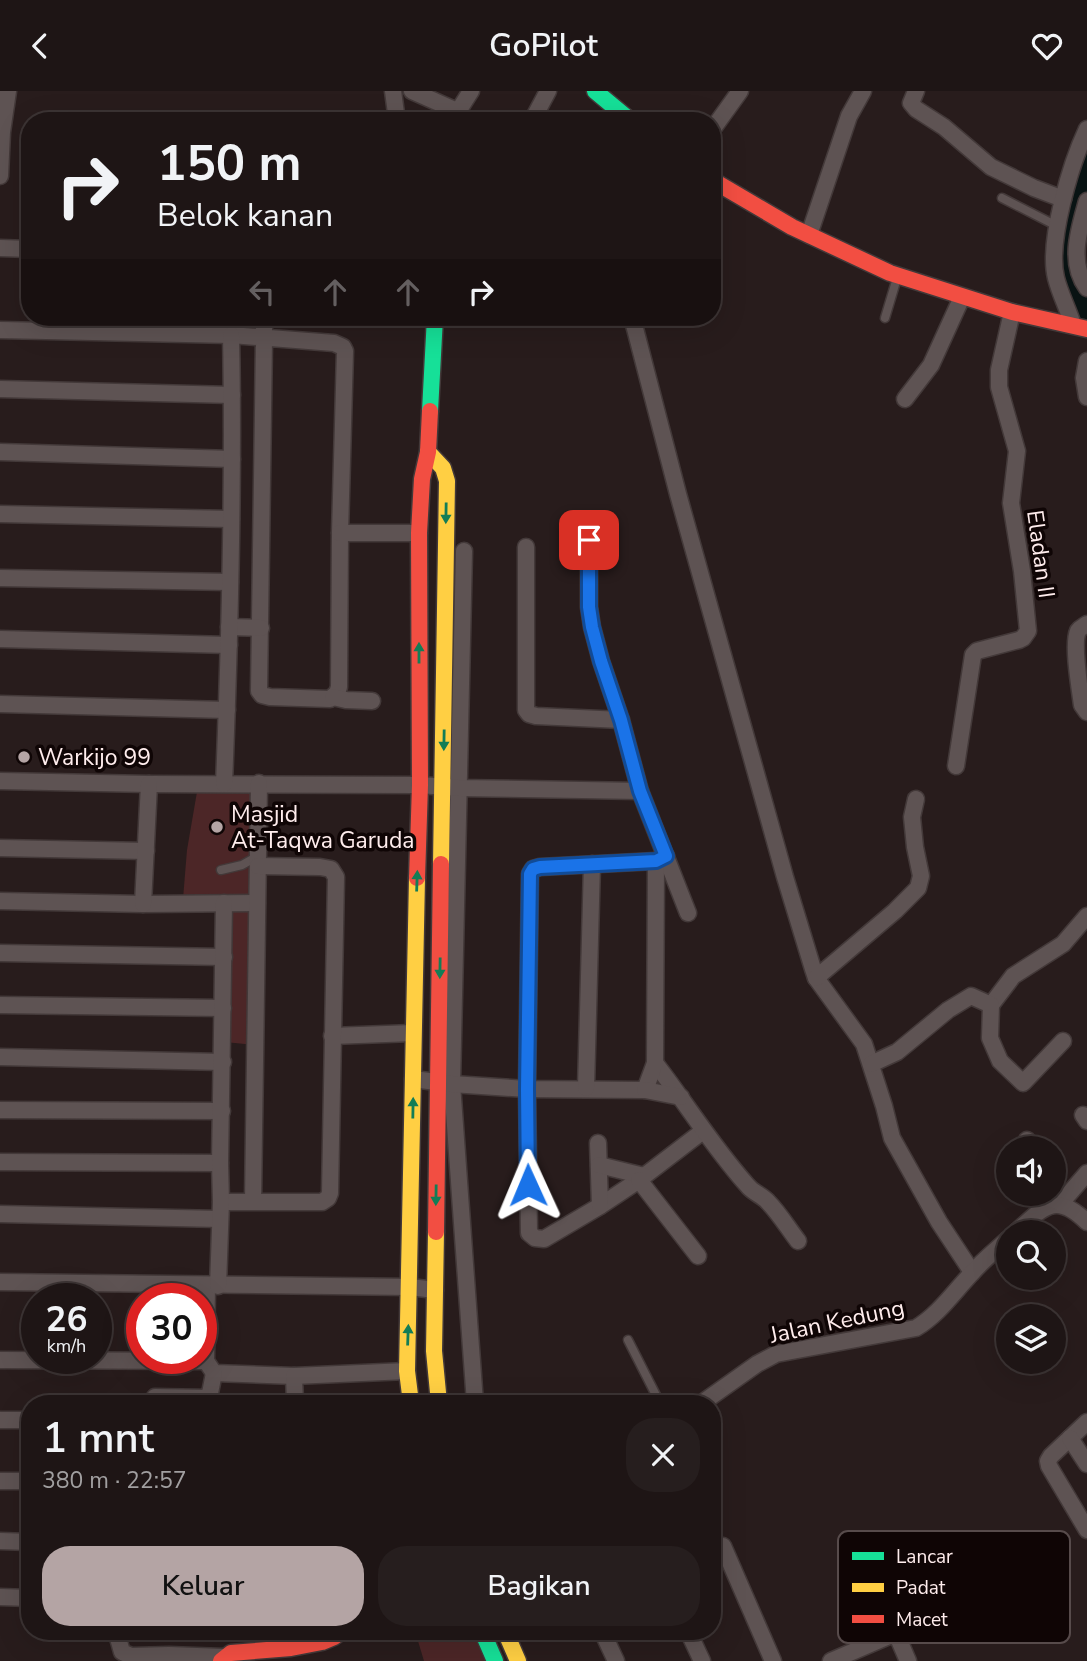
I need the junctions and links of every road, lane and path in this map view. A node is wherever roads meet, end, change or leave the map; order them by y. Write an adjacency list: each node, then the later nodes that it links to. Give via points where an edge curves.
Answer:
1 (9, 91): 16 (street)
2 (393, 91): 10 (street)
3 (412, 91): 4 (street, via 457,111)
4 (471, 91)
5 (548, 91): 11 (street)
6 (595, 91): 12 (street)
7 (740, 91): 13 (street)
8 (863, 91): 22 (street, via 849,116)
9 (916, 91): 19 (street, via 911,103 916,109 991,167)
10 (396, 112)
11 (536, 112)
12 (619, 112)
13 (721, 117)
14 (1087, 129): 15 (street)
15 (1081, 172): 19 (street)
16 (0, 176)
17 (721, 190): 22 (street)
18 (1002, 198): 21 (lane)
19 (1063, 199): 21 (street)
20 (1087, 201): 26 (street, via 1076,258)
21 (1057, 226): 33 (street, via 1056,278)
22 (809, 235): 25 (street)
23 (0, 249): 24 (street)
24 (21, 249)
25 (898, 276): 27 (street); 29 (lane)
26 (1087, 288)
27 (962, 297): 28 (street); 41 (street, via 930,365)
28 (1012, 312): 33 (street); 65 (street, Eladan II, via 999,387 1017,450 1011,503 1028,631 1019,640 974,655)
29 (885, 319)
30 (264, 326): 36 (street)
31 (435, 326): 43 (street)
32 (634, 326): 88 (street)
33 (1080, 327)
34 (0, 330): 35 (street)
35 (231, 335): 36 (street); 39 (street)
36 (264, 339): 47 (street, via 334,343 345,351); 56 (street)
37 (1087, 361): 40 (street)
38 (0, 389): 39 (street)
39 (232, 395): 44 (street)
40 (1087, 397)
41 (905, 399)
42 (0, 452): 44 (street)
43 (428, 452): 48 (street); 71 (street, one-way to 71, via 443,465 447,481)
44 (232, 459): 46 (street)
45 (0, 514): 46 (street)
46 (231, 519): 53 (street)
47 (340, 533): 48 (street); 59 (street, via 339,687)
48 (419, 533): 70 (street, one-way to 48)
49 (589, 540): 64 (street, via 592,627)
50 (526, 547): 64 (street, via 526,710 536,716)
51 (464, 551): 71 (street)
52 (0, 578): 53 (street)
53 (230, 582): 55 (street)
54 (1087, 624): 63 (street, via 1079,629 1076,652 1082,705)
55 (229, 627): 56 (street); 58 (street)
56 (261, 628): 59 (street, via 262,695)
57 (0, 639): 58 (street)
58 (229, 645): 62 (street)
59 (333, 697): 60 (street)
60 (372, 701)
61 (0, 704): 62 (street)
62 (227, 710): 69 (street)
63 (1087, 712)
64 (621, 720): 72 (street)
65 (956, 766)
66 (0, 781): 67 (street)
67 (149, 783): 69 (street); 75 (street)
68 (259, 783): 69 (street); 70 (street); 77 (street)
69 (224, 784)
70 (420, 785): 71 (street); 92 (street, one-way to 70)
71 (451, 787): 72 (street); 100 (street)
72 (640, 791): 76 (street)
73 (916, 799): 88 (street, via 912,817 918,888)
74 (0, 848): 75 (street)
75 (146, 851): 82 (street)
76 (661, 858): 78 (street); 84 (street); 97 (street)
77 (258, 861): 79 (lane); 83 (street); 93 (street, via 320,867 335,873)
78 (593, 864): 101 (street); 102 (street, via 540,867 530,874)
79 (221, 870)
80 (0, 901): 82 (street)
81 (224, 903): 82 (street); 83 (street); 87 (street)
82 (143, 904)
83 (257, 904): 115 (street)
84 (688, 913)
85 (1087, 916): 90 (street, via 1063,944 1013,976)
86 (0, 953): 87 (street)
87 (224, 957): 91 (street)
88 (816, 978): 98 (street, via 864,1044)
89 (0, 1005): 91 (street)
90 (991, 1005): 94 (street, via 990,1038 1000,1061 1023,1083); 98 (street, via 971,996 897,1052)
91 (223, 1008): 96 (street)
92 (413, 1033): 93 (street); 99 (street)
93 (332, 1036): 115 (street, via 328,1198 322,1202)
94 (1063, 1041)
95 (0, 1057): 96 (street)
96 (223, 1062): 106 (street)
97 (655, 1063): 103 (street); 104 (street)
98 (871, 1064): 127 (street, via 892,1139)
99 (413, 1079): 100 (street); 132 (street, one-way to 99)
100 (445, 1084): 102 (street); 133 (street, one-way to 133); 145 (street)
101 (586, 1088): 102 (street); 103 (street)
102 (527, 1089): 118 (street, via 529,1233 544,1239)
103 (645, 1090): 104 (street)
104 (681, 1097): 107 (street)
105 (0, 1109): 106 (street)
106 (222, 1111): 110 (street)
107 (703, 1131): 113 (street); 124 (street, via 746,1185 769,1202)
108 (598, 1143): 111 (street)
109 (0, 1162): 110 (street)
110 (220, 1163): 116 (street)
111 (599, 1165): 113 (street); 118 (street)
112 (1087, 1173): 114 (street)
113 (642, 1178): 118 (street); 126 (street)
114 (1066, 1191)
115 (253, 1201): 116 (street)
116 (221, 1202): 121 (street)
117 (1066, 1204): 123 (street)
118 (600, 1206)
119 (1050, 1206): 122 (street)
120 (0, 1214): 121 (street)
121 (220, 1219): 129 (street)
122 (1029, 1220)
123 (1087, 1222)
124 (798, 1241)
125 (996, 1250): 127 (street, Jalan Kedung)
126 (698, 1257)
127 (972, 1272): 147 (street, Jalan Kedung, via 947,1303 916,1328 776,1354)
128 (0, 1282): 130 (street)
129 (212, 1283)
130 (126, 1284)
131 (217, 1286): 132 (street)
132 (410, 1287): 133 (street); 138 (street, one-way to 132)
133 (435, 1290): 144 (street)
134 (628, 1340): 146 (lane)
135 (0, 1360): 136 (street)
136 (126, 1364)
137 (217, 1368): 140 (street)
138 (407, 1371): 140 (street); 143 (street)
139 (210, 1374): 141 (street)
140 (294, 1376): 142 (street)
141 (209, 1395)
142 (295, 1395)
143 (410, 1395)
144 (438, 1395)
145 (474, 1395)
146 (656, 1395)
147 (713, 1395)
148 (0, 1420): 149 (street)
149 (21, 1420)
150 (1087, 1422): 151 (street)
151 (1070, 1438): 152 (street); 155 (street, via 1048,1461)
152 (1087, 1464)
153 (0, 1481): 154 (street)
154 (21, 1481)
155 (1087, 1529)
156 (0, 1541): 157 (street)
157 (21, 1542)
158 (723, 1546): 175 (street)
159 (0, 1597): 160 (street)
160 (21, 1598)
161 (119, 1640): 169 (street, via 122,1652 131,1656)
162 (329, 1640): 169 (street, via 247,1651)
163 (485, 1640): 171 (street)
164 (509, 1640): 172 (street)
165 (607, 1640): 173 (street)
166 (692, 1640): 174 (street)
167 (874, 1643): 170 (street)
168 (900, 1643): 176 (street)
169 (223, 1659)
170 (836, 1660)
171 (495, 1661)
172 (518, 1661)
173 (616, 1661)
174 (702, 1661)
175 (773, 1661)
176 (908, 1661)

